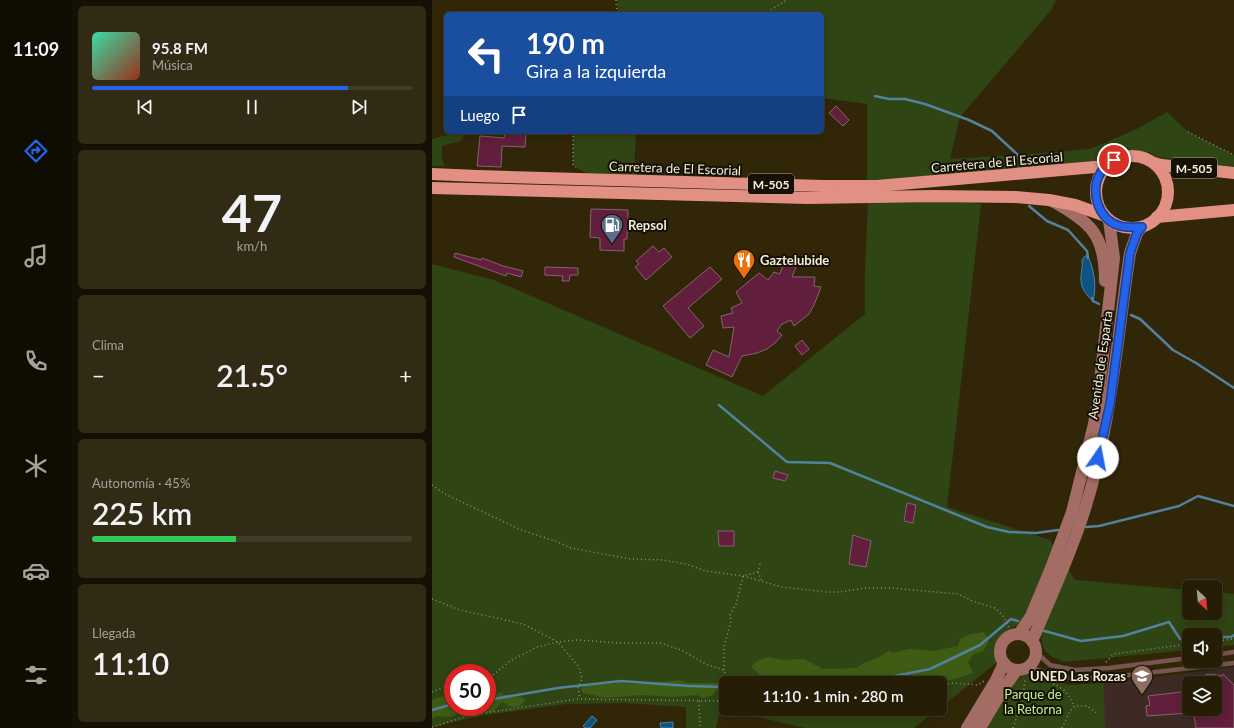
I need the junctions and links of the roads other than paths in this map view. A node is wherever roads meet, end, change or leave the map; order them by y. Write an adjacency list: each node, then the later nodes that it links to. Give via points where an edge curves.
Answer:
1 (1154, 163): 2 (highway, M-505, via 1140,156 1129,155); 3 (highway, M-505); 9 (highway, M-505, via 1163,173 1168,191 1167,201)
2 (1108, 164): 4 (highway, Carretera de El Escorial / M-505, via 877,186); 8 (highway, via 1096,183 1095,194 1098,205)
3 (1234, 172)
4 (432, 174)
5 (432, 188): 6 (highway, Carretera de El Escorial / M-505, via 791,198 934,196)
6 (1049, 200): 8 (highway, Carretera de El Escorial / M-505, via 1074,205); 11 (main road, via 1084,220 1102,247 1105,270)
7 (1234, 210): 9 (highway, M-505)
8 (1106, 217): 10 (highway, M-505, via 1119,226); 11 (main road, Avenida de Esparta, via 1114,258)
9 (1157, 217): 10 (highway, M-505)
10 (1142, 227): 13 (main road, Avenida de Esparta, via 1137,233 1130,253 1110,404 1096,466 1084,512)
11 (1104, 348): 12 (main road, Avenida de Esparta, via 1094,424 1072,512 1031,616)
12 (1015, 635): 13 (main road, via 1026,636); 17 (main road, via 1004,641 1000,650)
13 (1034, 647): 16 (lane, via 1050,664 1075,670); 19 (main road, via 1032,663)
14 (1234, 652): 15 (lane)
15 (1222, 654)
16 (1182, 659)
17 (1004, 663): 19 (main road, via 1010,668); 20 (main road)
18 (1234, 663): 19 (lane, via 1077,679)
19 (1024, 668): 21 (main road, via 1005,686)
20 (967, 728)
21 (980, 728)

